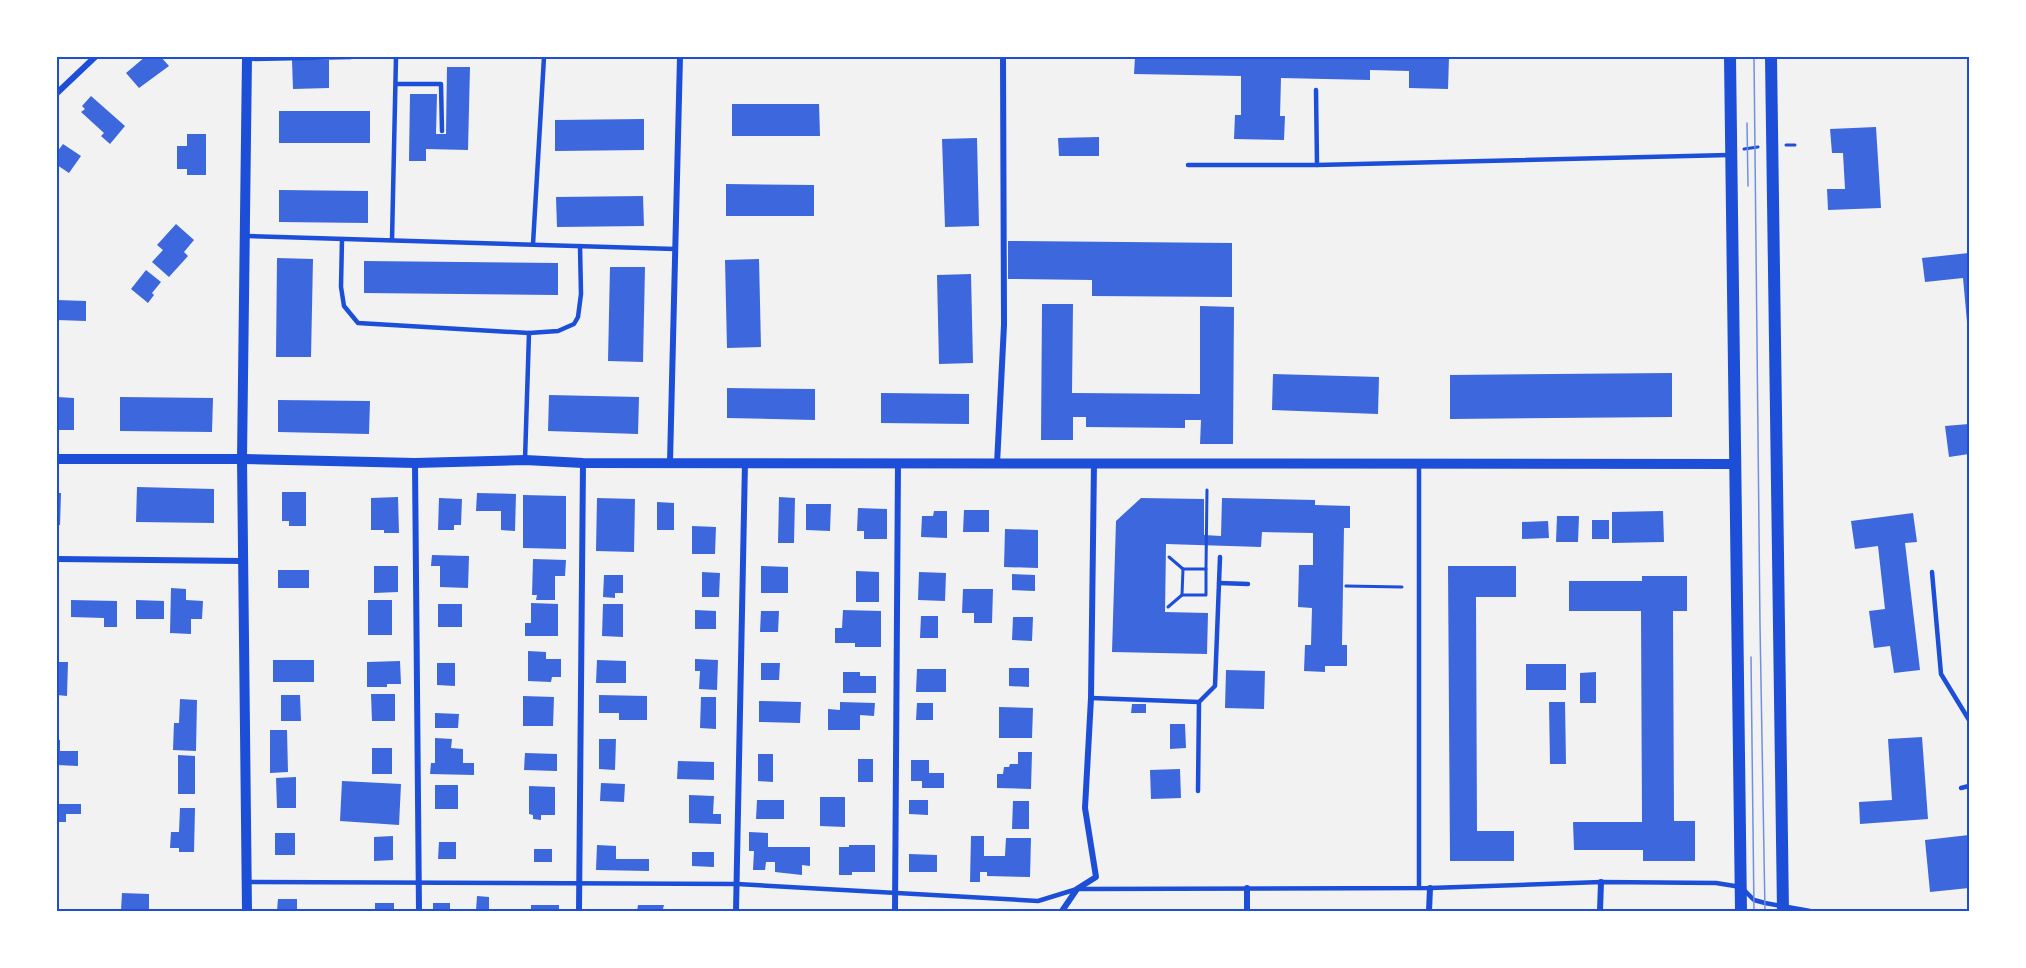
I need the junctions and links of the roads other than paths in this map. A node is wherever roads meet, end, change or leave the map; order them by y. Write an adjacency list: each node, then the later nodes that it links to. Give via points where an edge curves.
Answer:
1 (95, 57): 12 (street)
2 (351, 57): 9 (lane)
3 (396, 57): 10 (lane)
4 (544, 57): 20 (lane)
5 (680, 57): 22 (street)
6 (1003, 57): 34 (street, via 1004,325)
7 (1731, 57): 14 (main road)
8 (1771, 57): 59 (main road)
9 (247, 58): 17 (street)
10 (396, 84): 13 (lane, via 441,84); 19 (lane)
11 (1316, 90): 16 (lane)
12 (57, 93)
13 (442, 130)
14 (1732, 152): 16 (lane); 35 (main road)
15 (1188, 165): 16 (lane)
16 (1317, 165)
17 (244, 236): 18 (lane); 25 (street)
18 (342, 239): 19 (lane); 23 (lane, via 344,306 358,323)
19 (392, 240): 20 (lane)
20 (533, 244): 21 (lane)
21 (580, 246): 22 (lane); 23 (lane, via 579,317 558,332)
22 (675, 249): 27 (street)
23 (529, 333): 26 (lane)
24 (57, 459): 25 (street)
25 (242, 459): 30 (street); 38 (street)
26 (525, 460): 30 (street); 31 (street)
27 (670, 462): 28 (street); 31 (street)
28 (745, 462): 32 (street); 52 (street)
29 (1419, 462): 33 (street); 35 (street); 55 (lane)
30 (415, 463): 49 (street)
31 (583, 463): 51 (street)
32 (898, 463): 34 (street); 58 (street)
33 (1094, 463): 34 (street); 42 (street)
34 (997, 464)
35 (1736, 464): 53 (main road)
36 (1220, 557): 40 (lane)
37 (57, 559): 38 (street)
38 (243, 561): 48 (street)
39 (1932, 572): 44 (lane, via 1941,674)
40 (1219, 583): 41 (lane); 43 (lane, via 1215,686)
41 (1248, 584)
42 (1091, 698): 43 (lane); 57 (street, via 1085,808 1096,877)
43 (1199, 702): 47 (lane)
44 (1969, 720)
45 (1969, 786): 46 (lane)
46 (1961, 788)
47 (1198, 791)
48 (248, 882): 49 (lane); 60 (street)
49 (420, 882): 51 (lane); 61 (street)
50 (1601, 882): 53 (lane, via 1716,883); 56 (lane); 68 (street)
51 (581, 883): 52 (lane); 62 (street)
52 (737, 884): 58 (lane); 63 (street)
53 (1741, 887): 59 (lane, via 1754,900); 69 (main road)
54 (1247, 888): 55 (lane); 57 (lane); 66 (street)
55 (1419, 888): 56 (lane)
56 (1430, 888): 67 (street)
57 (1077, 889): 58 (lane, via 1038,901); 65 (street)
58 (896, 893): 64 (street)
59 (1783, 908): 70 (lane)
60 (247, 911)
61 (419, 911)
62 (579, 911)
63 (736, 911)
64 (895, 911)
65 (1062, 911)
66 (1247, 911)
67 (1429, 911)
68 (1600, 911)
69 (1741, 911)
70 (1810, 911)

